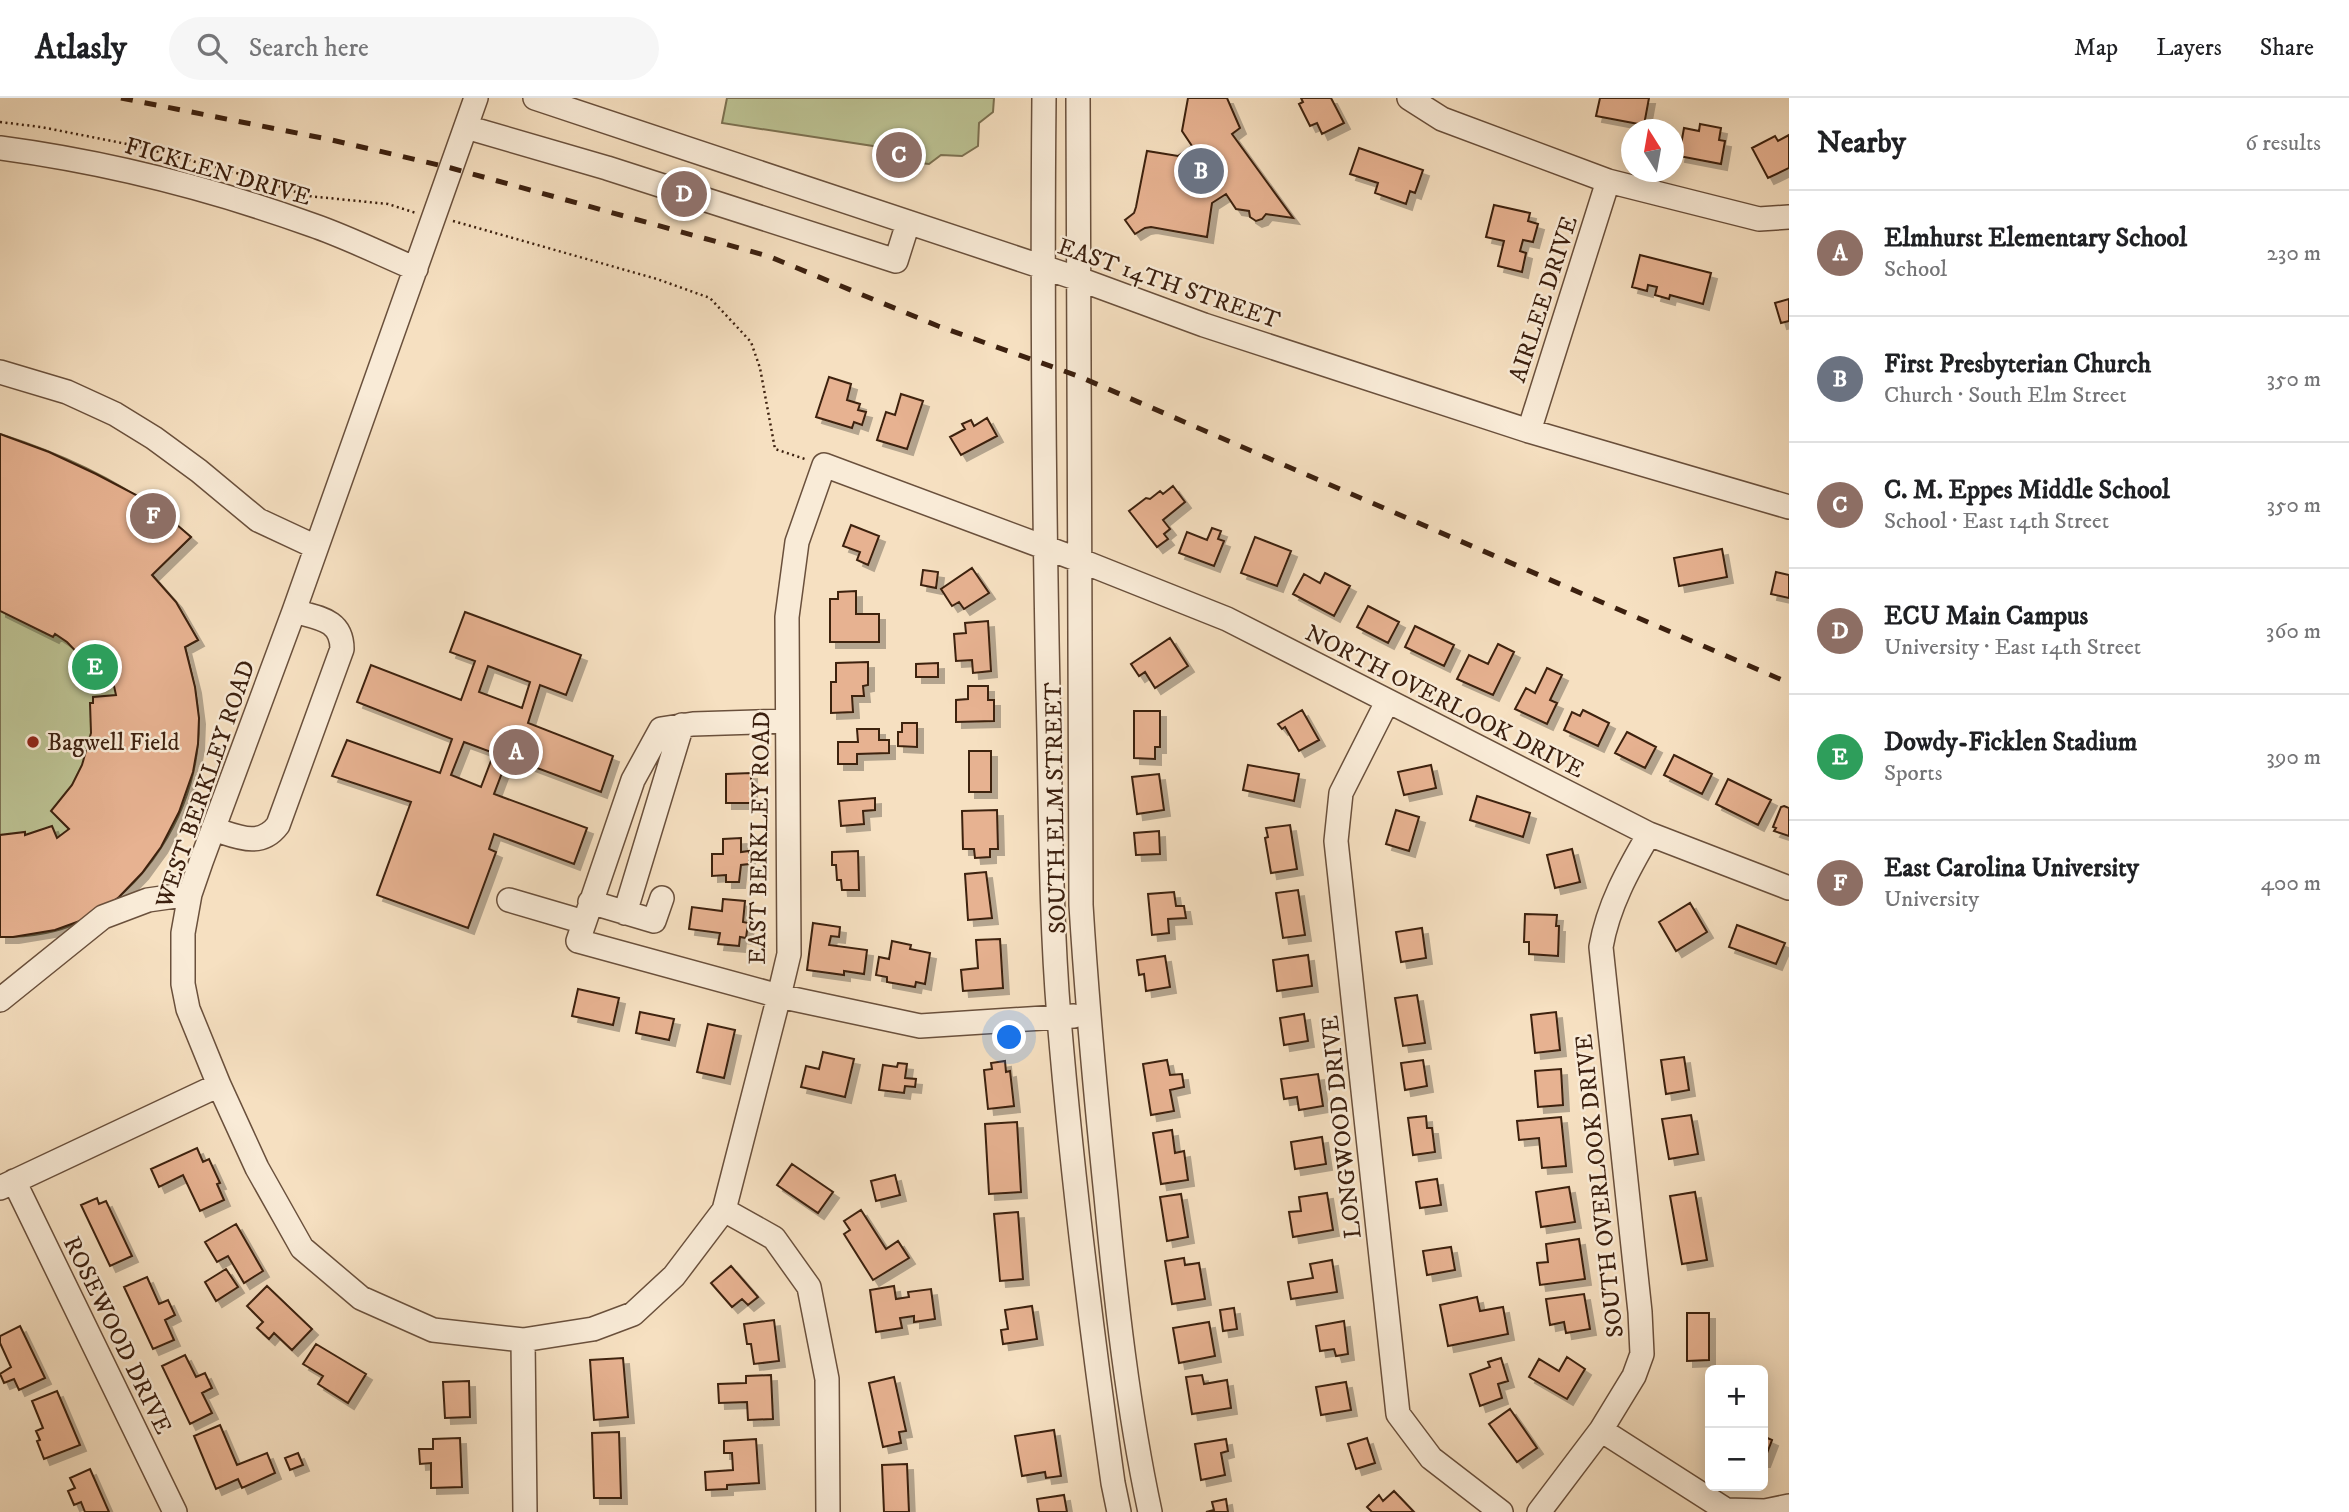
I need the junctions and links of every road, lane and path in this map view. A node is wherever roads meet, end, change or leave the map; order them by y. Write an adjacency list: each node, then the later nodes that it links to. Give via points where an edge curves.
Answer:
1 (476, 98): 7 (street, WEST BERKLEY ROAD)
2 (535, 98): 13 (street, EAST 14TH STREET)
3 (1044, 98): 14 (street, SOUTH ELM STREET)
4 (1078, 98): 16 (street, SOUTH ELM STREET)
5 (1409, 98): 9 (street, via 1442,119)
6 (0, 122): 10 (path, via 132,145 309,196 388,204)
7 (466, 127): 13 (street, via 896,261); 15 (street, WEST BERKLEY ROAD)
8 (0, 148): 15 (street, FICKLEN DRIVE, via 214,194 315,226)
9 (1608, 181): 11 (street, via 1759,219); 18 (street, AIRLEE DRIVE)
10 (416, 213)
11 (1789, 216)
12 (452, 221): 19 (path, via 710,298 751,342 775,449)
13 (908, 223): 14 (street, EAST 14TH STREET)
14 (1043, 268): 16 (street, EAST 14TH STREET); 22 (street, SOUTH ELM STREET)
15 (416, 269): 21 (street, WEST BERKLEY ROAD)
16 (1079, 279): 18 (street, EAST 14TH STREET, via 1204,325); 23 (street, SOUTH ELM STREET)
17 (0, 372): 21 (street, via 67,392 115,414 188,463 258,520)
18 (1529, 431): 20 (street, EAST 14TH STREET)
19 (824, 465): 22 (street, NORTH OVERLOOK DRIVE); 26 (street, EAST BERKLEY ROAD, via 797,542 787,617)
20 (1789, 507)
21 (316, 547): 24 (street, WEST BERKLEY ROAD)
22 (1045, 548): 23 (street, NORTH OVERLOOK DRIVE); 28 (street, SOUTH ELM STREET)
23 (1079, 560): 25 (street, NORTH OVERLOOK DRIVE, via 1227,619); 29 (street, SOUTH ELM STREET)
24 (294, 611): 30 (street, WEST BERKLEY ROAD); 30 (street, via 332,624 339,631 342,649 278,825 272,833 253,840)
25 (1387, 702): 31 (street, NORTH OVERLOOK DRIVE); 57 (street, LONGWOOD DRIVE, via 1341,793 1336,841 1398,1414 1432,1458)
26 (788, 721): 27 (street); 38 (street, EAST BERKLEY ROAD, via 789,954)
27 (682, 725): 36 (street); 37 (street, via 661,729 633,780)
28 (1051, 798): 29 (street); 41 (street, SOUTH ELM STREET)
29 (1079, 798): 40 (street, SOUTH ELM STREET)
30 (213, 829): 33 (street, WEST BERKLEY ROAD)
31 (1648, 834): 32 (street, NORTH OVERLOOK DRIVE); 48 (street, SOUTH OVERLOOK DRIVE, via 1616,898 1601,947 1642,1354)
32 (1789, 888)
33 (190, 894): 39 (street, via 148,900 103,917); 42 (street, WEST BERKLEY ROAD, via 183,933 183,984 188,1009)
34 (662, 898): 36 (street, via 654,921)
35 (509, 900): 37 (street)
36 (625, 913): 37 (street)
37 (584, 922): 38 (street)
38 (779, 996): 41 (street, via 920,1027); 44 (street, EAST BERKLEY ROAD)
39 (0, 1000)
40 (1087, 1015): 41 (street); 45 (street, SOUTH ELM STREET)
41 (1058, 1017): 46 (street, SOUTH ELM STREET)
42 (219, 1085): 43 (street); 47 (street, WEST BERKLEY ROAD, via 257,1168 302,1248 361,1298 433,1330)
43 (7, 1185): 52 (street, ROSEWOOD DRIVE)
44 (724, 1209): 47 (street, WEST BERKLEY ROAD, via 674,1276 633,1314 593,1329); 54 (street, via 774,1238 809,1287 827,1379)
45 (1115, 1282): 46 (street); 49 (street, SOUTH ELM STREET)
46 (1086, 1284): 50 (street, SOUTH ELM STREET)
47 (523, 1340): 53 (street)
48 (1601, 1430): 51 (street, via 1726,1510); 58 (street, SOUTH OVERLOOK DRIVE)
49 (1143, 1477): 50 (street); 56 (street, SOUTH ELM STREET)
50 (1113, 1483): 55 (street, SOUTH ELM STREET)
51 (1789, 1506)
52 (175, 1512)
53 (525, 1512)
54 (828, 1512)
55 (1119, 1512)
56 (1150, 1512)
57 (1501, 1512)
58 (1539, 1512)

